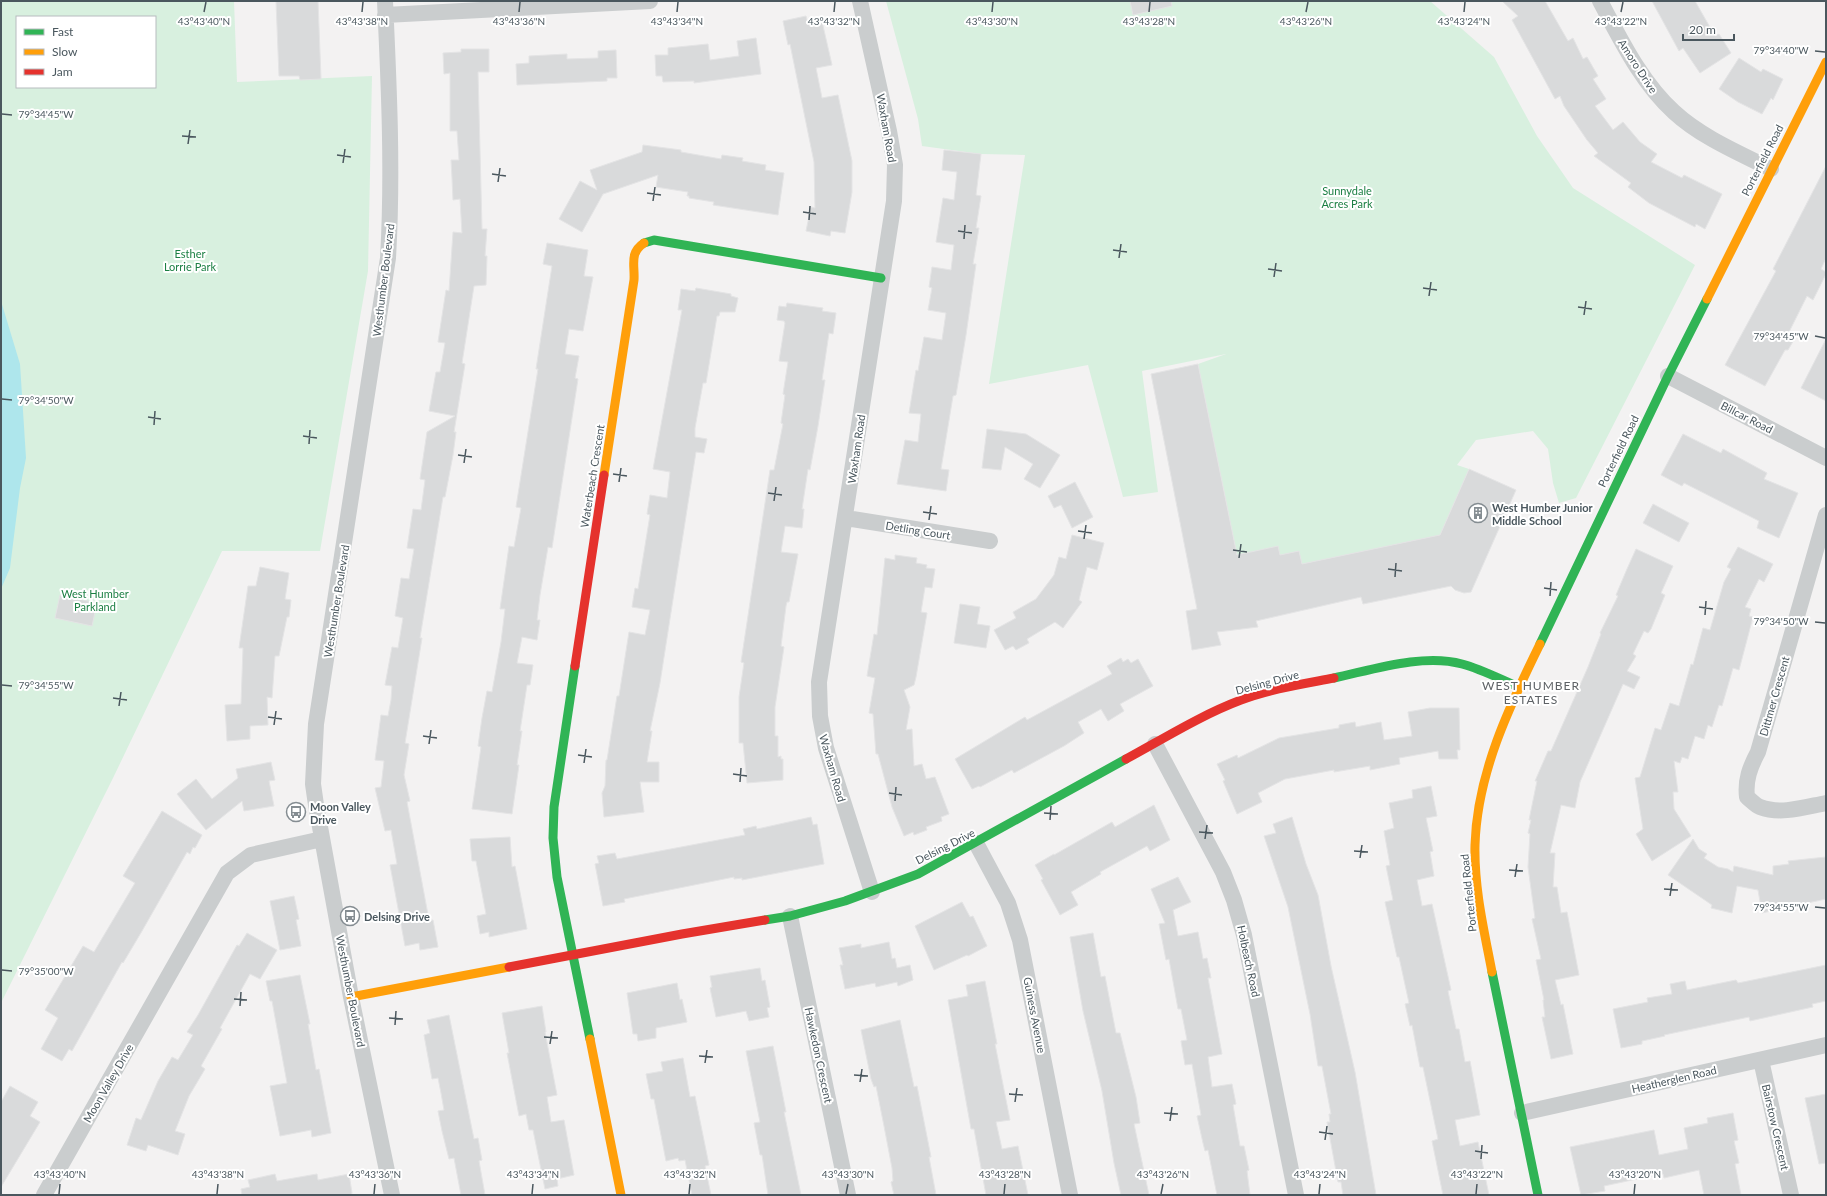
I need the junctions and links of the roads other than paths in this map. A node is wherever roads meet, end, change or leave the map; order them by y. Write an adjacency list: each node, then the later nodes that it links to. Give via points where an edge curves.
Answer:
1 (650, 1): 4 (street)
2 (860, 1): 7 (street, Waxham Road, via 889,131 894,165 894,200)
3 (1600, 1): 6 (street, Amoro Drive, via 1624,47 1652,89 1674,113 1703,134)
4 (385, 8): 16 (street, Westhumber Boulevard, via 391,214 388,258 316,724 313,784)
5 (1826, 62): 6 (street, Porterfield Road)
6 (1771, 169): 8 (street, Porterfield Road)
7 (881, 278): 11 (street, Waxham Road); 20 (street, Waterbeach Crescent, via 654,240 647,240 633,257 634,280 554,807 553,838 557,877)
8 (1668, 376): 9 (street, Billcar Road); 13 (street, Porterfield Road)
9 (1826, 458)
10 (1826, 515): 15 (street, Dittmer Crescent, via 1746,786 1747,797 1758,806 1776,811)
11 (846, 518): 12 (street, Detling Court); 18 (street, Waxham Road, via 820,682 820,716 826,748)
12 (990, 541)
13 (1519, 687): 14 (street, Delsing Drive, via 1456,663 1427,661 1401,664 1276,690 1241,700 1195,721); 24 (street, Porterfield Road, via 1486,771 1475,846 1482,922)
14 (1155, 744): 17 (street, Delsing Drive); 30 (street, Holbeach Road, via 1223,872 1234,900 1244,935)
15 (1826, 803)
16 (322, 839): 21 (street, Westhumber Boulevard); 25 (street, Moon Valley Drive, via 251,855 227,873)
17 (976, 843): 18 (street, Delsing Drive, via 918,874); 29 (street, Guiness Avenue, via 1008,903 1020,940)
18 (872, 892): 19 (street, Delsing Drive)
19 (790, 916): 20 (street, Delsing Drive); 28 (street, Hawkedon Crescent)
20 (573, 955): 21 (street, Delsing Drive); 27 (street)
21 (351, 997): 26 (street, Westhumber Boulevard)
22 (1826, 1045): 23 (street, Heatherglen Road)
23 (1760, 1060): 24 (street, Heatherglen Road); 32 (street, Bairstow Crescent)
24 (1522, 1113): 31 (street, Porterfield Road)
25 (44, 1195)
26 (392, 1195)
27 (621, 1195)
28 (848, 1195)
29 (1070, 1195)
30 (1296, 1195)
31 (1538, 1195)
32 (1791, 1195)

